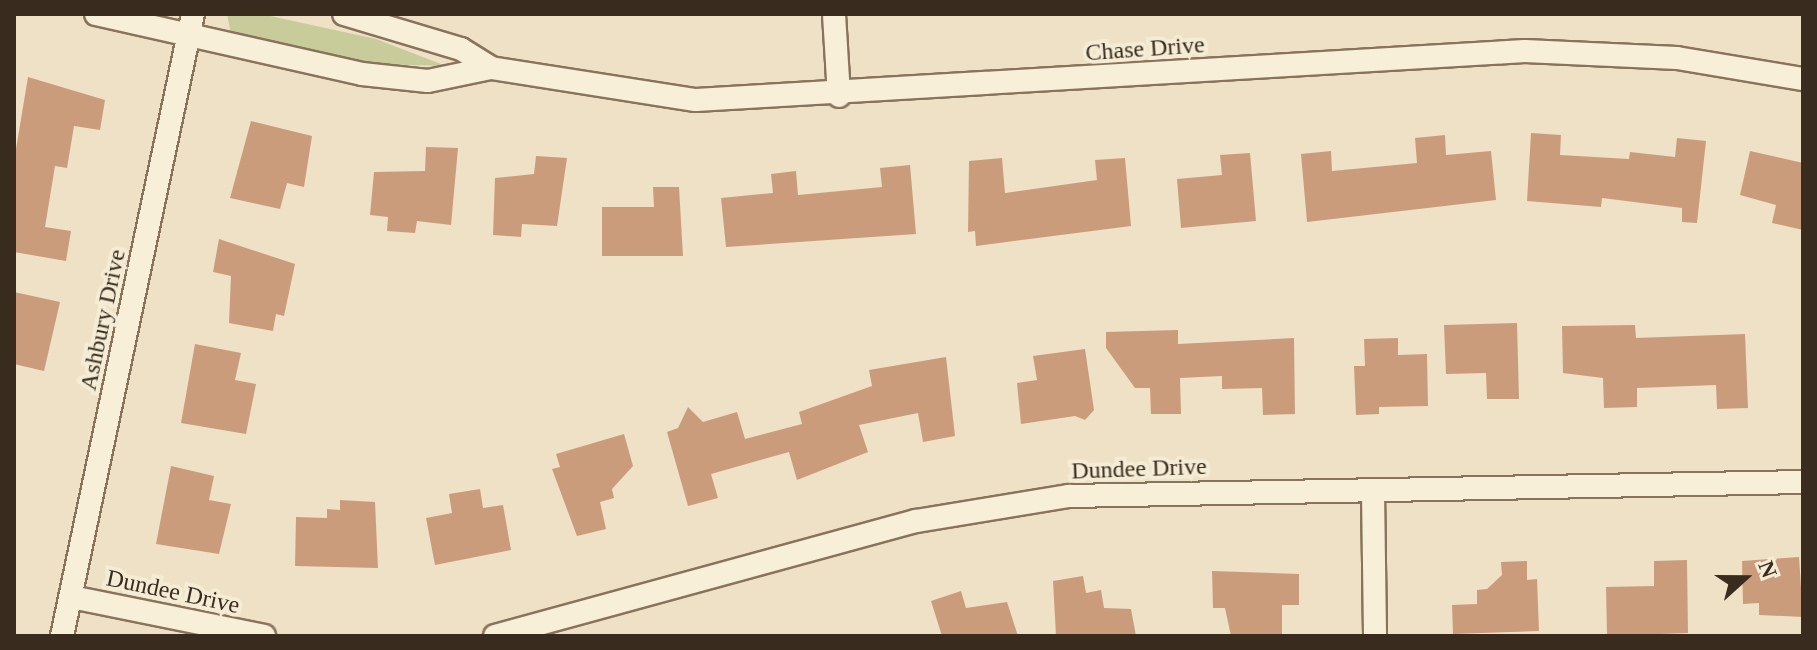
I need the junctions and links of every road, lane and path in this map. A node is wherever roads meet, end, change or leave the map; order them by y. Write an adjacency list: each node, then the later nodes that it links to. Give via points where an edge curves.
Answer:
1 (96, 14): 4 (street, Chase Drive)
2 (344, 14): 5 (street, Chase Drive, via 461,49)
3 (834, 14): 7 (street)
4 (191, 25): 5 (street, Chase Drive, via 388,77 456,79); 10 (street, Ashbury Drive)
5 (491, 68): 7 (street, Chase Drive, via 696,100)
6 (1803, 79): 7 (street, Chase Drive, via 1677,58 1525,51)
7 (839, 96)
8 (1803, 482): 9 (street, Dundee Drive)
9 (1373, 491): 13 (street, Dundee Drive, via 1132,493 995,505); 14 (street)
10 (71, 597): 11 (street, Ashbury Drive); 12 (street, Dundee Drive)
11 (62, 636)
12 (264, 636)
13 (495, 636)
14 (1375, 636)

